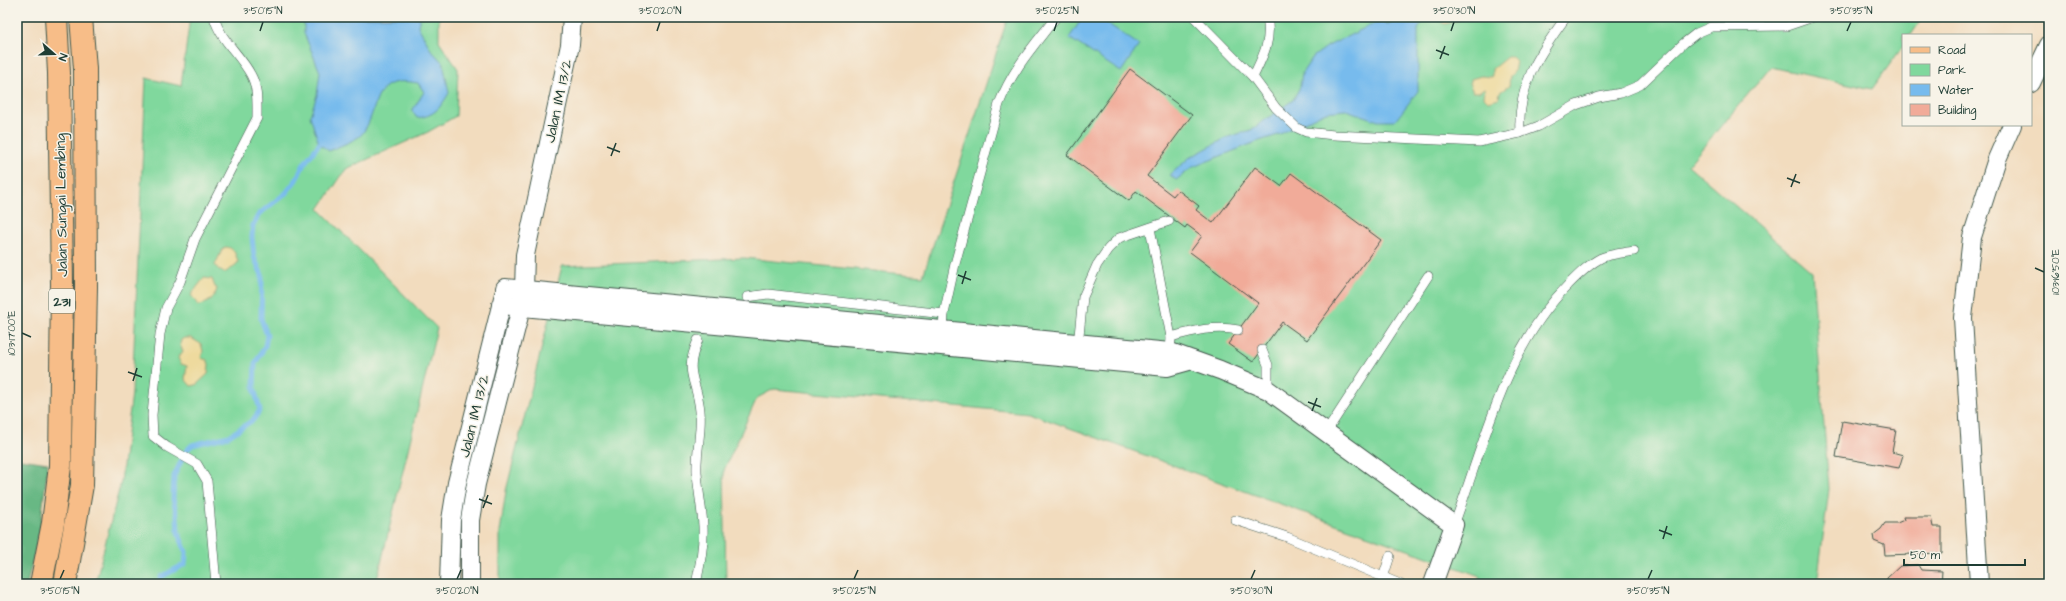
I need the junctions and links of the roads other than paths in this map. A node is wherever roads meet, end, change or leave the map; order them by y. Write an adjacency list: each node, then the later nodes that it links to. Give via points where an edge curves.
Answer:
1 (56, 17): 38 (main road, Jalan Sungai Lembing / 231, via 62,284 60,466 53,523)
2 (81, 17): 39 (main road, Jalan Sungai Lembing / 231, via 85,69 86,287 82,485)
3 (214, 17): 40 (lane, via 217,29 252,76 258,97 257,118 194,239 180,282 166,308 160,334 152,415 153,436 197,464 207,481)
4 (572, 17): 18 (street, Jalan IM 13/2, via 570,45)
5 (1056, 17): 24 (lane, via 1025,56 1009,81 999,104 955,264)
6 (1194, 17): 11 (lane)
7 (1267, 17): 11 (lane, via 1270,30 1267,47)
8 (1566, 17): 14 (lane, via 1538,56 1524,88 1518,113)
9 (1813, 17): 14 (lane, via 1787,26 1711,27 1684,43 1640,85 1576,105 1539,126)
10 (2049, 45): 12 (street)
11 (1253, 77): 14 (lane, via 1276,108 1297,128 1306,132 1478,142)
12 (2032, 81)
13 (2012, 126): 46 (street, via 1996,159 1972,237 1964,312)
14 (1520, 133)
15 (1169, 221): 16 (lane)
16 (1150, 228): 30 (lane, via 1119,238 1097,266 1083,297); 31 (lane)
17 (1634, 251): 35 (lane, via 1602,258 1584,270 1557,296 1538,321 1506,381)
18 (525, 256): 20 (street, Jalan IM 13/2); 21 (street, Jalan IM 13/2)
19 (1428, 276): 33 (lane)
20 (524, 290): 21 (street); 23 (street, Jalan IM 13/2); 25 (street)
21 (503, 297): 23 (street); 41 (street, Jalan IM 13/2, via 457,483 451,520)
22 (747, 297): 24 (lane, via 768,294)
23 (521, 308): 25 (street); 42 (street, Jalan IM 13/2, via 476,484 470,520)
24 (944, 322): 25 (street); 28 (street)
25 (848, 328): 28 (street)
26 (1238, 330): 31 (lane, via 1226,327 1192,331)
27 (698, 340): 43 (lane, via 690,365 700,410 701,436 697,470 703,527)
28 (981, 341): 30 (street)
29 (1262, 350): 32 (lane, via 1268,364)
30 (1077, 351): 31 (street)
31 (1170, 352): 32 (street)
32 (1268, 390): 33 (street)
33 (1327, 431): 35 (street)
34 (1235, 520): 37 (lane, via 1294,540)
35 (1454, 525): 45 (street)
36 (1390, 556): 37 (lane)
37 (1382, 581): 44 (lane)
38 (40, 584)
39 (65, 584)
40 (216, 584)
41 (449, 584)
42 (470, 584)
43 (696, 584)
44 (1400, 584)
45 (1433, 584)
46 (1979, 584)

